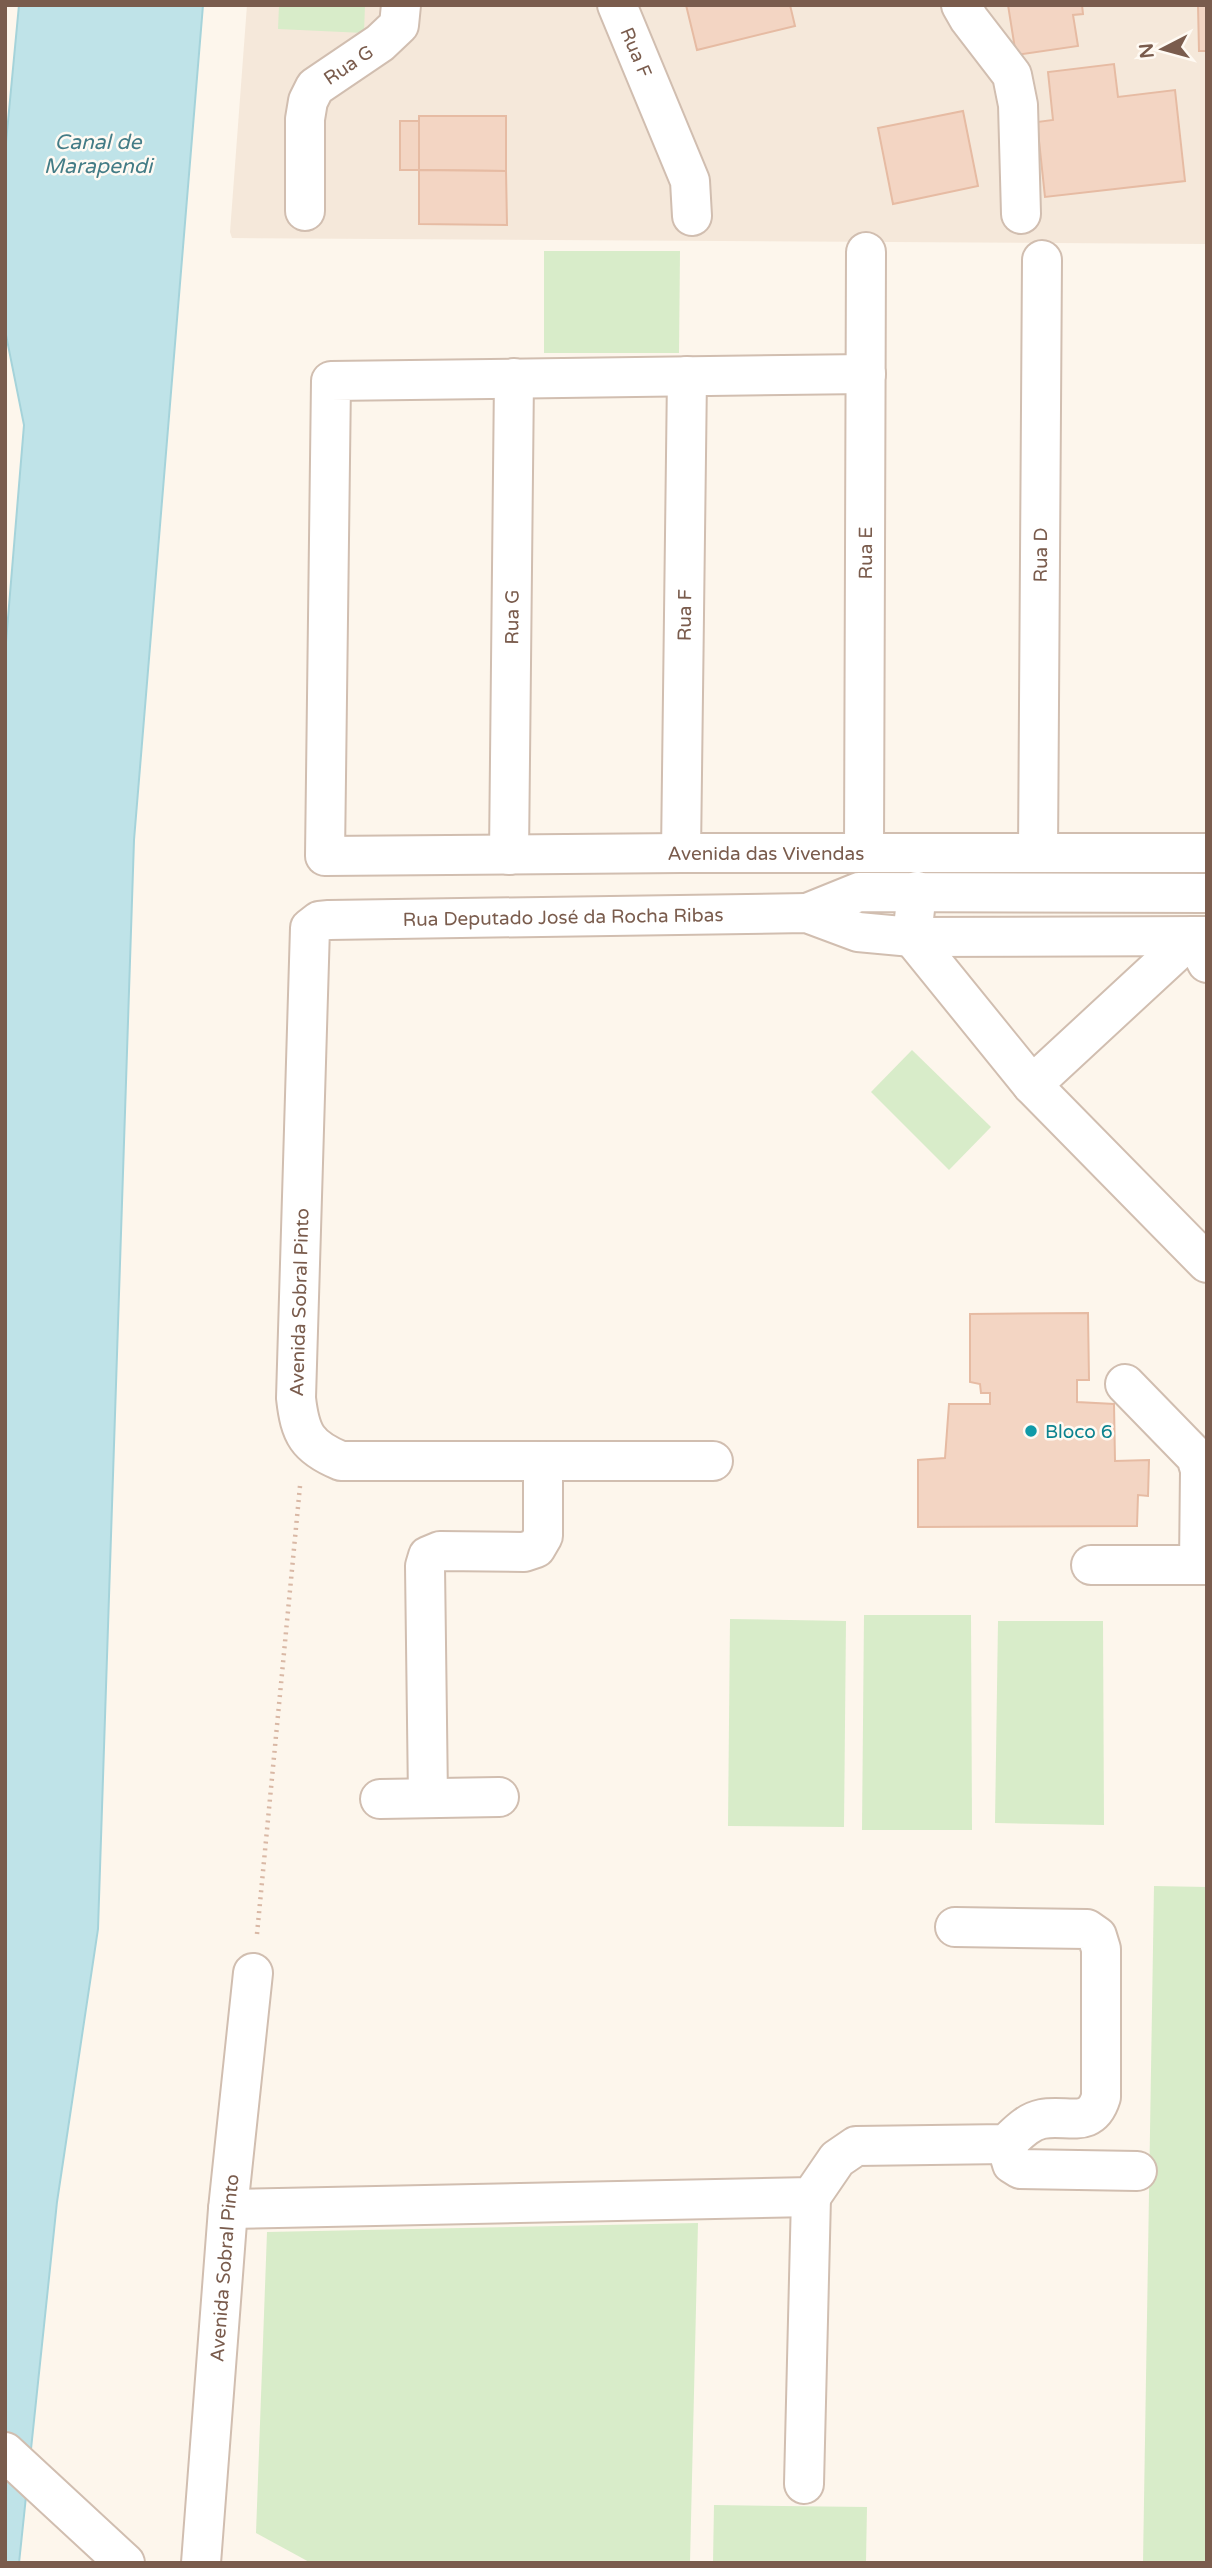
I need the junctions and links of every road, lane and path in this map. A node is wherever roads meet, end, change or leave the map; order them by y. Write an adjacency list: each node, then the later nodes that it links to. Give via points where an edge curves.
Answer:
1 (401, 5): 4 (street, Rua G, via 398,25 380,43 314,86 305,119)
2 (617, 5): 6 (street, Rua F, via 690,181)
3 (961, 5): 5 (street, via 1012,75 1018,105)
4 (305, 211)
5 (1021, 214)
6 (692, 216)
7 (866, 252): 9 (street, Rua E)
8 (1042, 260): 14 (street, Rua D)
9 (866, 374): 10 (street); 12 (street, Rua E)
10 (687, 376): 11 (street); 13 (street, Rua F)
11 (514, 378): 16 (street, Rua G); 16 (street, Avenida das Vivendas, via 331,381 325,856)
12 (864, 852): 13 (street, Avenida das Vivendas); 14 (street, Avenida das Vivendas)
13 (681, 853): 16 (street, Avenida das Vivendas)
14 (1038, 853): 15 (street, Avenida das Vivendas)
15 (1207, 853)
16 (509, 855)
17 (917, 891): 18 (street, Rua Deputado José da Rocha Ribas); 19 (street, Rua Deputado José da Rocha Ribas, via 859,892); 21 (street)
18 (1207, 893)
19 (807, 913): 20 (street, Rua Deputado José da Rocha Ribas); 21 (street, Rua Deputado José da Rocha Ribas, via 858,932)
20 (319, 921): 26 (street, Avenida Sobral Pinto, via 308,937 296,1398)
21 (912, 937): 22 (street, Rua Deputado José da Rocha Ribas); 23 (street)
22 (1202, 945): 23 (street)
23 (1031, 1085): 24 (street)
24 (1207, 1263)
25 (1125, 1384): 30 (street, via 1196,1457)
26 (305, 1437): 28 (street, via 321,1453 341,1461); 35 (path)
27 (713, 1461): 28 (street)
28 (543, 1462): 32 (street, via 542,1536 536,1548 524,1552 440,1551 428,1556)
29 (1091, 1565): 30 (street)
30 (1203, 1565)
31 (499, 1797): 32 (street)
32 (428, 1798): 33 (street)
33 (380, 1799)
34 (955, 1927): 36 (street, via 1087,1929 1097,1936 1101,1950 1101,2097 1097,2111 1088,2118 1042,2119 1028,2124)
35 (253, 1973): 39 (street, Avenida Sobral Pinto)
36 (1006, 2144): 37 (street, via 1012,2164 1020,2169); 38 (street, via 856,2146 837,2159)
37 (1137, 2171)
38 (810, 2197): 39 (street); 41 (street)
39 (228, 2209): 43 (street, Avenida Sobral Pinto)
40 (5, 2452): 42 (street)
41 (804, 2484)
42 (125, 2563)
43 (201, 2563)

